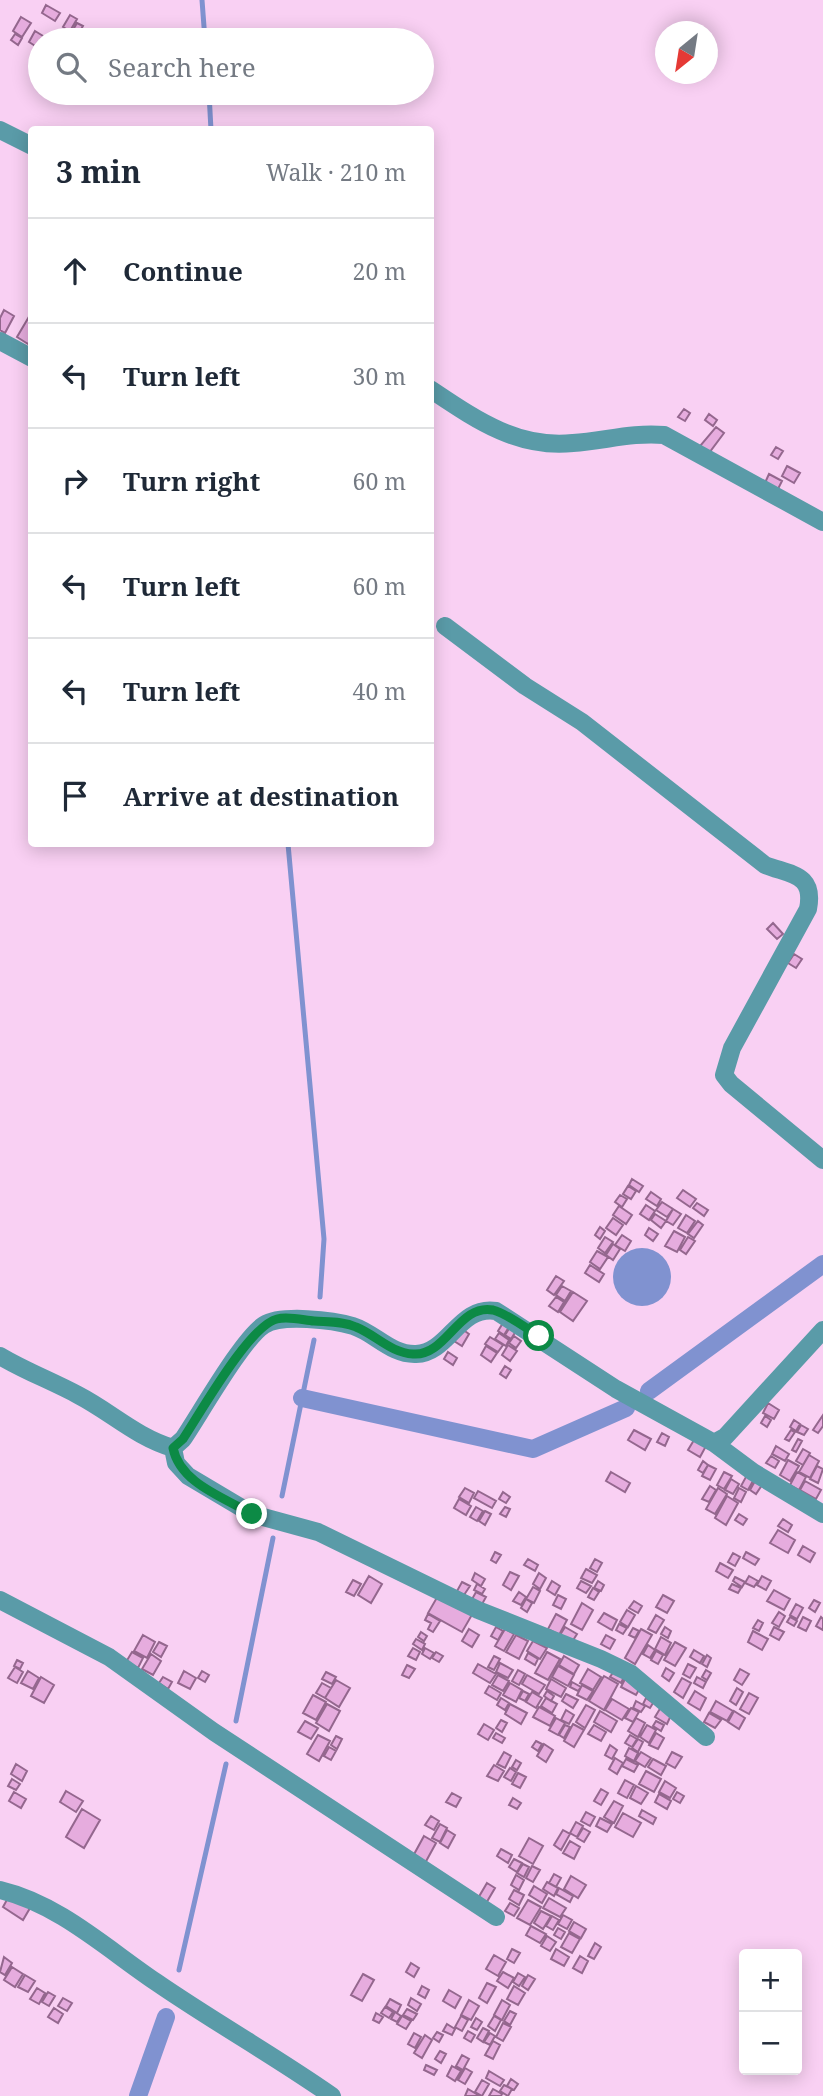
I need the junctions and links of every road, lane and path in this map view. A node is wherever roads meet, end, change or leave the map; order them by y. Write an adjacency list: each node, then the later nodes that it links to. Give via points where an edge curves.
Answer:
1 (0, 130): 2 (street)
2 (28, 144)
3 (0, 341): 4 (street)
4 (28, 356)
5 (434, 392): 6 (street, via 482,424 522,441 569,444 641,433 664,435)
6 (823, 522)
7 (445, 626): 8 (street, via 582,722 765,865 798,875 807,886 808,909 732,1048 724,1074)
8 (823, 1160)
9 (823, 1330): 11 (street, via 725,1437)
10 (0, 1356): 12 (street, via 79,1395 146,1438)
11 (714, 1443): 12 (street, via 616,1389 496,1311 484,1309 471,1314 428,1353 413,1354 395,1350 357,1327 278,1318 249,1340); 13 (street)
12 (173, 1448): 15 (street, via 176,1463 188,1476 252,1514 318,1532 478,1610 601,1658 630,1673)
13 (823, 1514)
14 (0, 1600): 17 (street, via 109,1657 214,1732)
15 (706, 1737)
16 (0, 1891): 18 (street, via 22,1897 76,1925 156,1983)
17 (496, 1917)
18 (331, 2096)

